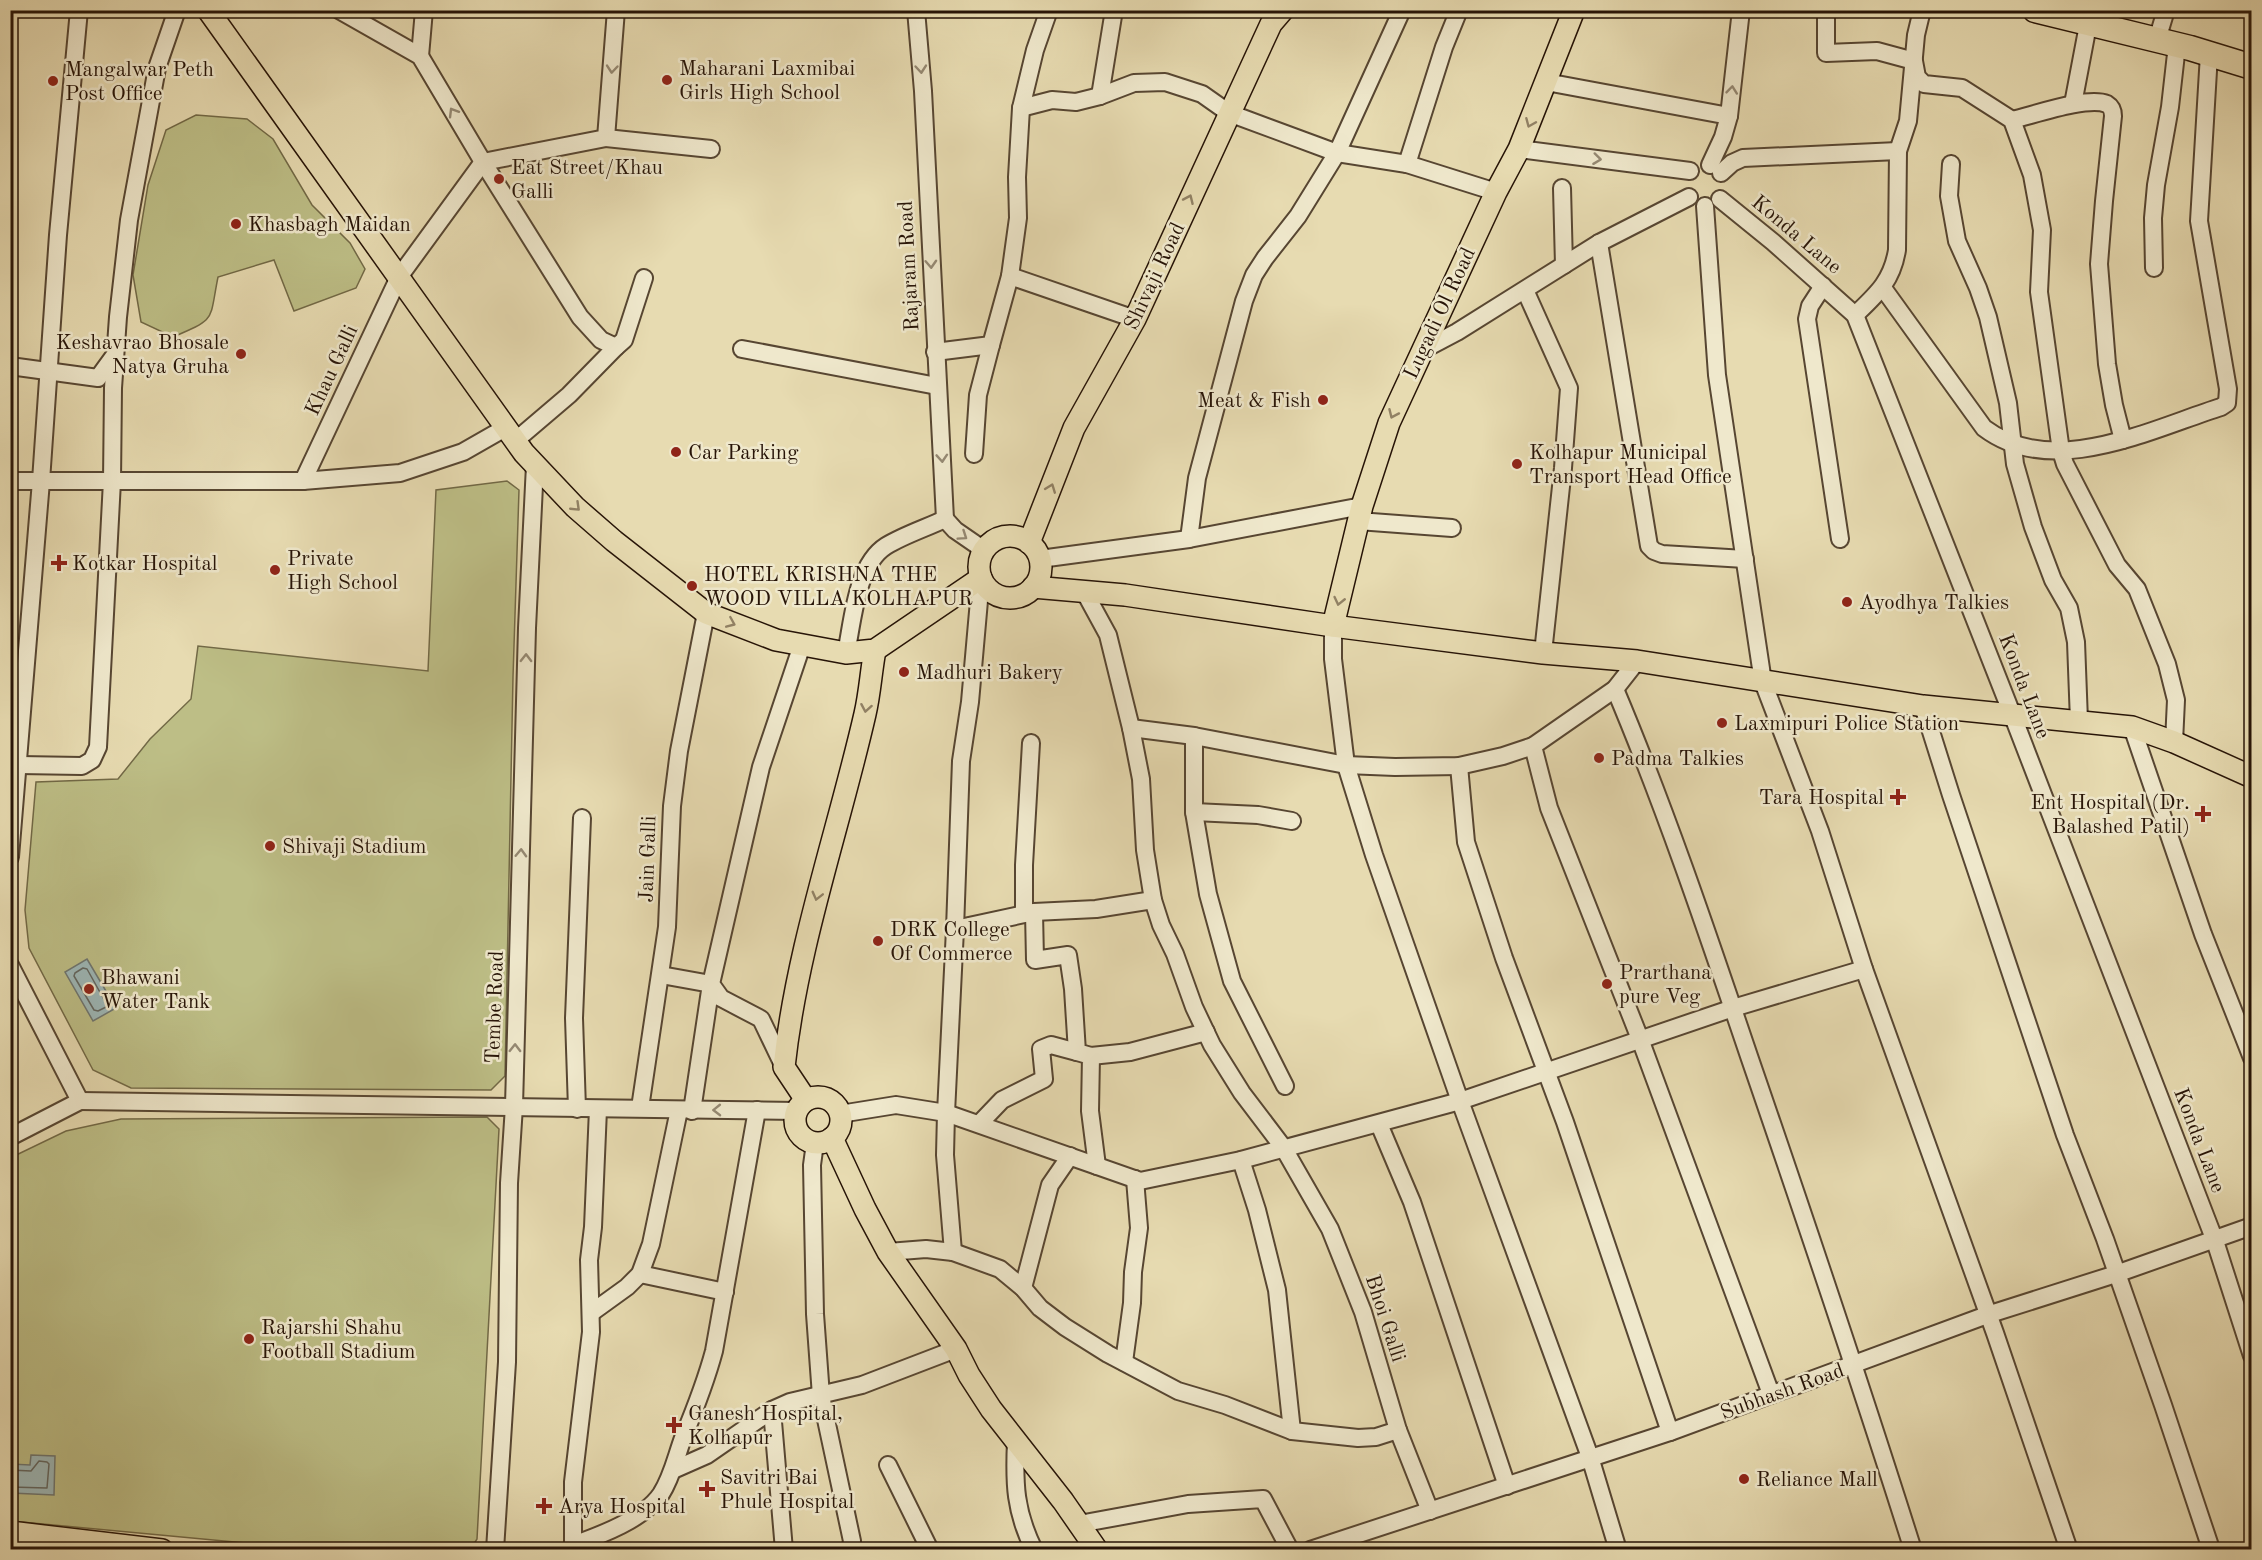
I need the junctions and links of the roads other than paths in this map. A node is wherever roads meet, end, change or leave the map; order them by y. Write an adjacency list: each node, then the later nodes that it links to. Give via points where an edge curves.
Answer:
1 (79, 10): 64 (street)
2 (177, 10): 62 (street, via 157,68 144,135 129,220)
3 (208, 10): 50 (main road)
4 (339, 10): 21 (street)
5 (424, 10): 21 (street)
6 (616, 10): 32 (street, one-way to 32)
7 (916, 10): 61 (street, Rajaram Road, one-way to 61)
8 (1049, 10): 28 (street)
9 (1114, 10): 26 (street)
10 (1283, 10): 29 (main road, Shivaji Road, via 1270,24)
11 (1402, 10): 36 (street)
12 (1459, 10): 38 (street)
13 (1574, 10): 25 (main road, Lugadi Ol Road)
14 (1826, 10): 23 (street, via 1826,53 1877,51)
15 (1922, 10): 23 (street)
16 (2035, 10): 19 (highway)
17 (2166, 10): 20 (street)
18 (1740, 15): 30 (street, one-way to 18)
19 (2088, 25): 20 (highway); 27 (street)
20 (2167, 43): 22 (highway); 48 (street, via 2170,107 2156,185)
21 (421, 49): 37 (street, one-way to 21)
22 (2209, 54): 24 (highway); 67 (street, via 2199,221 2227,403)
23 (1914, 61): 31 (street, via 1917,77 1924,84 1962,88); 35 (street, via 1908,121)
24 (2252, 67)
25 (1546, 82): 30 (street); 34 (main road, Lugadi Ol Road, one-way to 34)
26 (1100, 96): 28 (street, via 1076,102 1052,100); 29 (street, via 1134,83 1165,82 1202,94)
27 (2073, 104): 31 (street); 67 (street, via 2108,105 2114,116 2099,264 2108,364)
28 (1021, 108): 49 (street, via 1018,218)
29 (1229, 114): 36 (street); 56 (main road, Shivaji Road, one-way to 29)
30 (1729, 116): 40 (street)
31 (2012, 120): 69 (street, via 2032,175 2042,230 2039,292)
32 (606, 138): 33 (street); 37 (street)
33 (711, 149)
34 (1519, 149): 41 (street, one-way to 41); 43 (main road, Lugadi Ol Road)
35 (1898, 151): 40 (street, via 1743,158); 53 (street, via 1898,250)
36 (1337, 153): 38 (street); 79 (street, via 1298,216 1254,275 1244,301 1197,478)
37 (483, 162): 50 (street, Khau Galli); 58 (street, via 580,316 601,340)
38 (1407, 164): 43 (street)
39 (1951, 164): 68 (street, via 1949,196 1957,241 1988,317 2008,403)
40 (1716, 169): 41 (street, via 1696,167); 45 (street, via 1726,185)
41 (1690, 171): 44 (street, via 1685,184)
42 (1562, 188): 47 (street)
43 (1496, 192): 60 (main road, Lugadi Ol Road)
44 (1689, 198): 45 (street, via 1699,205); 46 (street)
45 (1713, 202): 52 (street, Konda Lane); 83 (street, via 1718,375)
46 (1599, 243): 47 (street); 83 (street, via 1649,546 1662,554)
47 (1564, 265): 54 (street)
48 (2154, 268)
49 (1010, 276): 56 (street); 57 (street)
50 (399, 277): 66 (main road); 74 (street, Khau Galli)
51 (644, 278): 58 (street, via 624,340)
52 (1823, 286): 55 (street, Konda Lane); 80 (street, via 1807,319)
53 (1883, 288): 55 (street); 68 (street, via 1984,429)
54 (1525, 290): 60 (street); 92 (street, via 1569,388)
55 (1855, 315): 97 (street, Konda Lane)
56 (1135, 319): 82 (main road, Shivaji Road, one-way to 56, via 1074,428)
57 (991, 345): 61 (street); 70 (street, via 978,396)
58 (616, 348): 66 (street, via 569,395)
59 (742, 349): 65 (street)
60 (1421, 351): 76 (main road, Lugadi Ol Road, one-way to 76, via 1389,423)
61 (935, 352): 65 (street, Rajaram Road)
62 (115, 354): 64 (street, via 98,378); 75 (street)
63 (10, 366): 64 (street)
64 (48, 371): 73 (street)
65 (937, 386): 77 (street, Rajaram Road, one-way to 77)
66 (510, 434): 71 (main road); 74 (street, via 400,473)
67 (2123, 440): 69 (street)
68 (2011, 443): 69 (street); 98 (street, via 2033,527 2053,580 2069,608 2076,642)
69 (2061, 451): 102 (street, via 2116,565 2137,589 2167,664 2176,700)
70 (974, 454)
71 (535, 465): 87 (main road, one-way to 87, via 614,541); 130 (street, Tembe Road, one-way to 71)
72 (10, 481): 73 (street)
73 (41, 481): 75 (street); 105 (street)
74 (303, 481): 75 (street)
75 (112, 482): 105 (street, via 98,747 92,760 82,766)
76 (1360, 513): 78 (street); 79 (street); 88 (main road, Lugadi Ol Road, one-way to 88)
77 (945, 519): 81 (street, one-way to 81); 91 (street, via 885,547 870,562 860,586)
78 (1452, 528)
79 (1189, 539): 82 (street)
80 (1840, 539)
81 (984, 549): 82 (main road, via 1000,537 1010,536 1020,538); 84 (main road)
82 (1034, 551): 85 (main road, via 1041,568)
83 (1745, 559): 94 (street)
84 (981, 578): 85 (main road, via 986,588 1004,598 1015,598); 90 (main road); 115 (street, via 961,761)
85 (1033, 587): 86 (main road)
86 (1084, 591): 88 (main road); 100 (street, Bhoi Galli, via 1108,635)
87 (706, 613): 89 (main road, one-way to 89, via 748,631); 118 (street, Jain Galli, via 675,784)
88 (1333, 626): 92 (main road); 106 (street)
89 (802, 645): 91 (main road); 119 (street, via 761,767)
90 (874, 650): 91 (main road); 125 (main road, one-way to 125, via 865,712 800,965)
91 (846, 653)
92 (1543, 653): 93 (main road)
93 (1637, 661): 94 (main road); 95 (street)
94 (1763, 682): 96 (main road); 117 (street, via 1820,831)
95 (1615, 689): 104 (street); 120 (street, via 1643,755)
96 (1923, 706): 97 (main road); 153 (street, via 2065,1135)
97 (2012, 714): 98 (main road); 149 (street, Konda Lane)
98 (2079, 721): 99 (main road)
99 (2132, 727): 102 (main road); 124 (street, via 2203,934)
100 (1131, 728): 101 (street); 113 (street, Bhoi Galli, via 1141,779 1145,850)
101 (1194, 736): 106 (street); 109 (street)
102 (2174, 742): 108 (main road)
103 (1031, 743): 114 (street, via 1024,865)
104 (1533, 746): 107 (street); 122 (street, via 1549,808)
105 (19, 765): 112 (street)
106 (1346, 765): 107 (street); 129 (street)
107 (1459, 766): 126 (street, via 1466,842 1504,958)
108 (2252, 777)
109 (1194, 812): 111 (street); 127 (street, via 1208,894 1232,981)
110 (582, 818): 132 (street, via 574,1018)
111 (1292, 820)
112 (10, 857)
113 (1153, 900): 114 (street, via 1096,909); 121 (street, Bhoi Galli)
114 (1029, 913): 115 (street); 123 (street, via 1035,960 1068,956)
115 (955, 929): 137 (street)
116 (10, 965): 128 (street)
117 (1864, 969): 120 (street); 157 (street)
118 (661, 975): 119 (street); 133 (street, Jain Galli)
119 (711, 984): 125 (street, via 721,998 761,1019); 135 (street)
120 (1733, 1008): 122 (street); 161 (street)
121 (1206, 1032): 123 (street, via 1130,1052); 143 (street, Bhoi Galli, via 1242,1093)
122 (1640, 1039): 126 (street); 162 (street)
123 (1084, 1054): 139 (street, via 1051,1045 1041,1050 1044,1079 1002,1100); 146 (street)
124 (2252, 1058)
125 (783, 1067): 131 (main road)
126 (1547, 1070): 129 (street); 167 (street)
127 (1285, 1086)
128 (80, 1101): 130 (street); 141 (street)
129 (1460, 1101): 140 (street); 169 (street)
130 (514, 1106): 132 (street); 178 (street, Tembe Road, via 507,1362)
131 (801, 1106): 136 (street); 138 (main road, via 813,1098 826,1098); 142 (main road, via 796,1129 804,1139)
132 (577, 1108): 134 (street)
133 (640, 1108): 134 (street); 135 (street)
134 (598, 1109): 156 (street, via 589,1260)
135 (686, 1110): 136 (street, one-way to 135); 152 (street)
136 (757, 1110): 155 (street)
137 (946, 1113): 138 (street, via 896,1105); 139 (street); 151 (street, via 945,1155)
138 (840, 1114): 142 (main road, via 840,1127)
139 (980, 1124): 144 (street)
140 (1379, 1124): 143 (street); 172 (street, via 1412,1202)
141 (10, 1137)
142 (824, 1141): 150 (main road); 163 (street, via 812,1165)
143 (1283, 1147): 145 (street); 165 (street, Bhoi Galli, via 1335,1239 1363,1312)
144 (1070, 1156): 146 (street); 154 (street, via 1050,1185)
145 (1241, 1160): 147 (street); 166 (street, via 1277,1290)
146 (1097, 1166): 147 (street)
147 (1135, 1179): 160 (street, via 1139,1227)
148 (2252, 1226): 149 (street, Subhash Road)
149 (2215, 1241): 153 (street, Subhash Road); 159 (street, Konda Lane)
150 (888, 1252): 151 (street); 158 (main road)
151 (953, 1252): 154 (street, via 1000,1269)
152 (640, 1274): 155 (street); 156 (street)
153 (2116, 1274): 157 (street, Subhash Road); 189 (street)
154 (1023, 1288): 160 (street, via 1040,1308 1065,1327)
155 (725, 1292): 171 (street, via 705,1385)
156 (591, 1313): 176 (street, via 573,1482)
157 (1987, 1315): 161 (street, Subhash Road); 188 (street)
158 (956, 1349): 163 (street); 168 (main road, via 969,1375)
159 (2252, 1356)
160 (1124, 1362): 166 (street, via 1178,1391)
161 (1854, 1365): 162 (street, Subhash Road); 187 (street)
162 (1771, 1394): 167 (street, Subhash Road)
163 (821, 1396): 164 (street); 180 (street, via 852,1540)
164 (772, 1410): 171 (street, via 707,1455); 179 (street)
165 (1398, 1430): 166 (street, via 1358,1438); 173 (street, Bhoi Galli)
166 (1292, 1431)
167 (1670, 1432): 169 (street, Subhash Road)
168 (1016, 1442): 174 (main road); 182 (street, via 1014,1481 1024,1528)
169 (1590, 1457): 172 (street, Subhash Road); 186 (street)
170 (888, 1465): 181 (street)
171 (673, 1470): 176 (street, via 660,1496 643,1511)
172 (1507, 1486): 173 (street, Subhash Road)
173 (1430, 1511): 185 (street, Subhash Road)
174 (1079, 1524): 183 (main road); 184 (street, via 1188,1504 1263,1499)
175 (10, 1532): 177 (main road)
176 (574, 1547)
177 (162, 1550)
178 (495, 1550)
179 (784, 1550)
180 (850, 1550)
181 (930, 1550)
182 (1034, 1550)
183 (1096, 1550)
184 (1290, 1550)
185 (1310, 1550)
186 (1618, 1550)
187 (1913, 1550)
188 (2069, 1550)
189 (2211, 1550)

